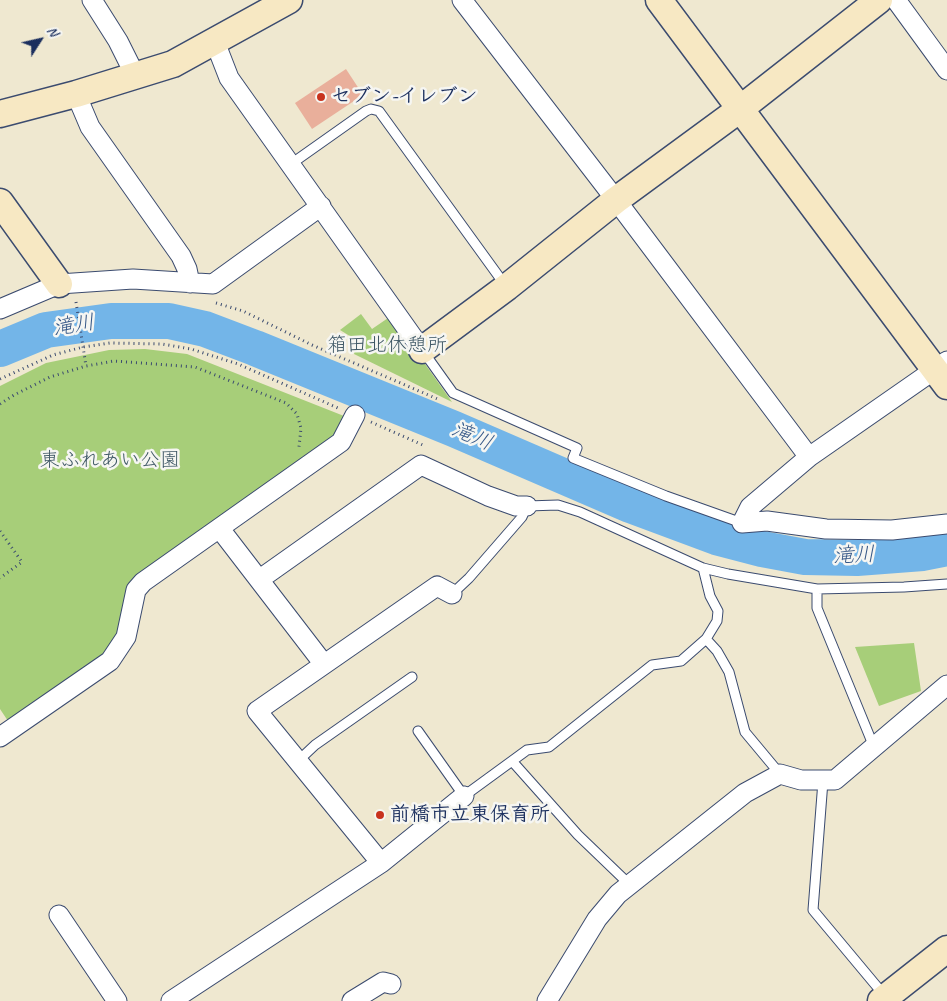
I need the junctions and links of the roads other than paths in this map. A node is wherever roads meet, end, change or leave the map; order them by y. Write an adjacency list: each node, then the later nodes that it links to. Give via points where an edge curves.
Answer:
1 (92, 0): 9 (street)
2 (290, 0): 7 (street)
3 (462, 0): 14 (street)
4 (659, 0): 11 (street)
5 (879, 0): 11 (street)
6 (896, 0): 8 (street)
7 (215, 42): 9 (street, via 173,64); 13 (street, via 229,78)
8 (947, 70)
9 (135, 75): 10 (street)
10 (76, 94): 12 (street); 17 (street, via 90,127 181,256)
11 (740, 109): 14 (street); 22 (street)
12 (0, 114)
13 (291, 164): 16 (street); 18 (lane, via 366,111 371,108 379,110)
14 (616, 200): 18 (street); 24 (street)
15 (0, 202): 19 (street)
16 (321, 206): 17 (street, via 213,284); 21 (street)
17 (190, 282): 19 (street, via 133,279)
18 (506, 287): 21 (street)
19 (67, 295): 20 (street)
20 (0, 309)
21 (422, 350): 26 (lane, via 453,393 578,448 573,458)
22 (943, 373): 24 (street)
23 (355, 415): 28 (street, via 341,442)
24 (809, 456): 26 (street, via 750,506)
25 (527, 506): 29 (lane, via 558,505 580,512); 30 (street, via 516,506 488,496 422,466); 33 (lane, via 522,517)
26 (742, 523): 27 (street, via 767,521 826,529 892,530)
27 (947, 524)
28 (220, 529): 30 (street); 39 (street, via 136,590 126,637 110,661)
29 (703, 568): 32 (lane); 34 (lane, via 710,596 718,611 717,621)
30 (260, 579): 35 (street)
31 (947, 584): 32 (lane)
32 (817, 589): 40 (lane, via 817,608)
33 (452, 594): 35 (street, via 437,586)
34 (706, 639): 42 (lane, via 681,661 652,665 549,747 527,750); 43 (lane, via 729,672 745,732)
35 (323, 663): 41 (street, via 257,711)
36 (412, 677): 41 (lane, via 315,745)
37 (947, 685): 40 (street)
38 (418, 731): 45 (lane)
39 (0, 737)
40 (874, 747): 44 (street, via 835,780)
41 (298, 761): 46 (street)
42 (512, 761): 45 (lane); 47 (lane, via 578,835)
43 (780, 774): 44 (street, via 801,780); 47 (street, via 744,793)
44 (823, 781): 51 (lane, via 813,910)
45 (464, 796): 46 (street)
46 (381, 863): 53 (street)
47 (630, 885): 55 (street, via 596,919)
48 (59, 915): 52 (street)
49 (947, 949): 51 (street)
50 (391, 984): 54 (street, via 383,982)
51 (885, 1000)
52 (117, 1001)
53 (171, 1001)
54 (352, 1001)
55 (548, 1001)

